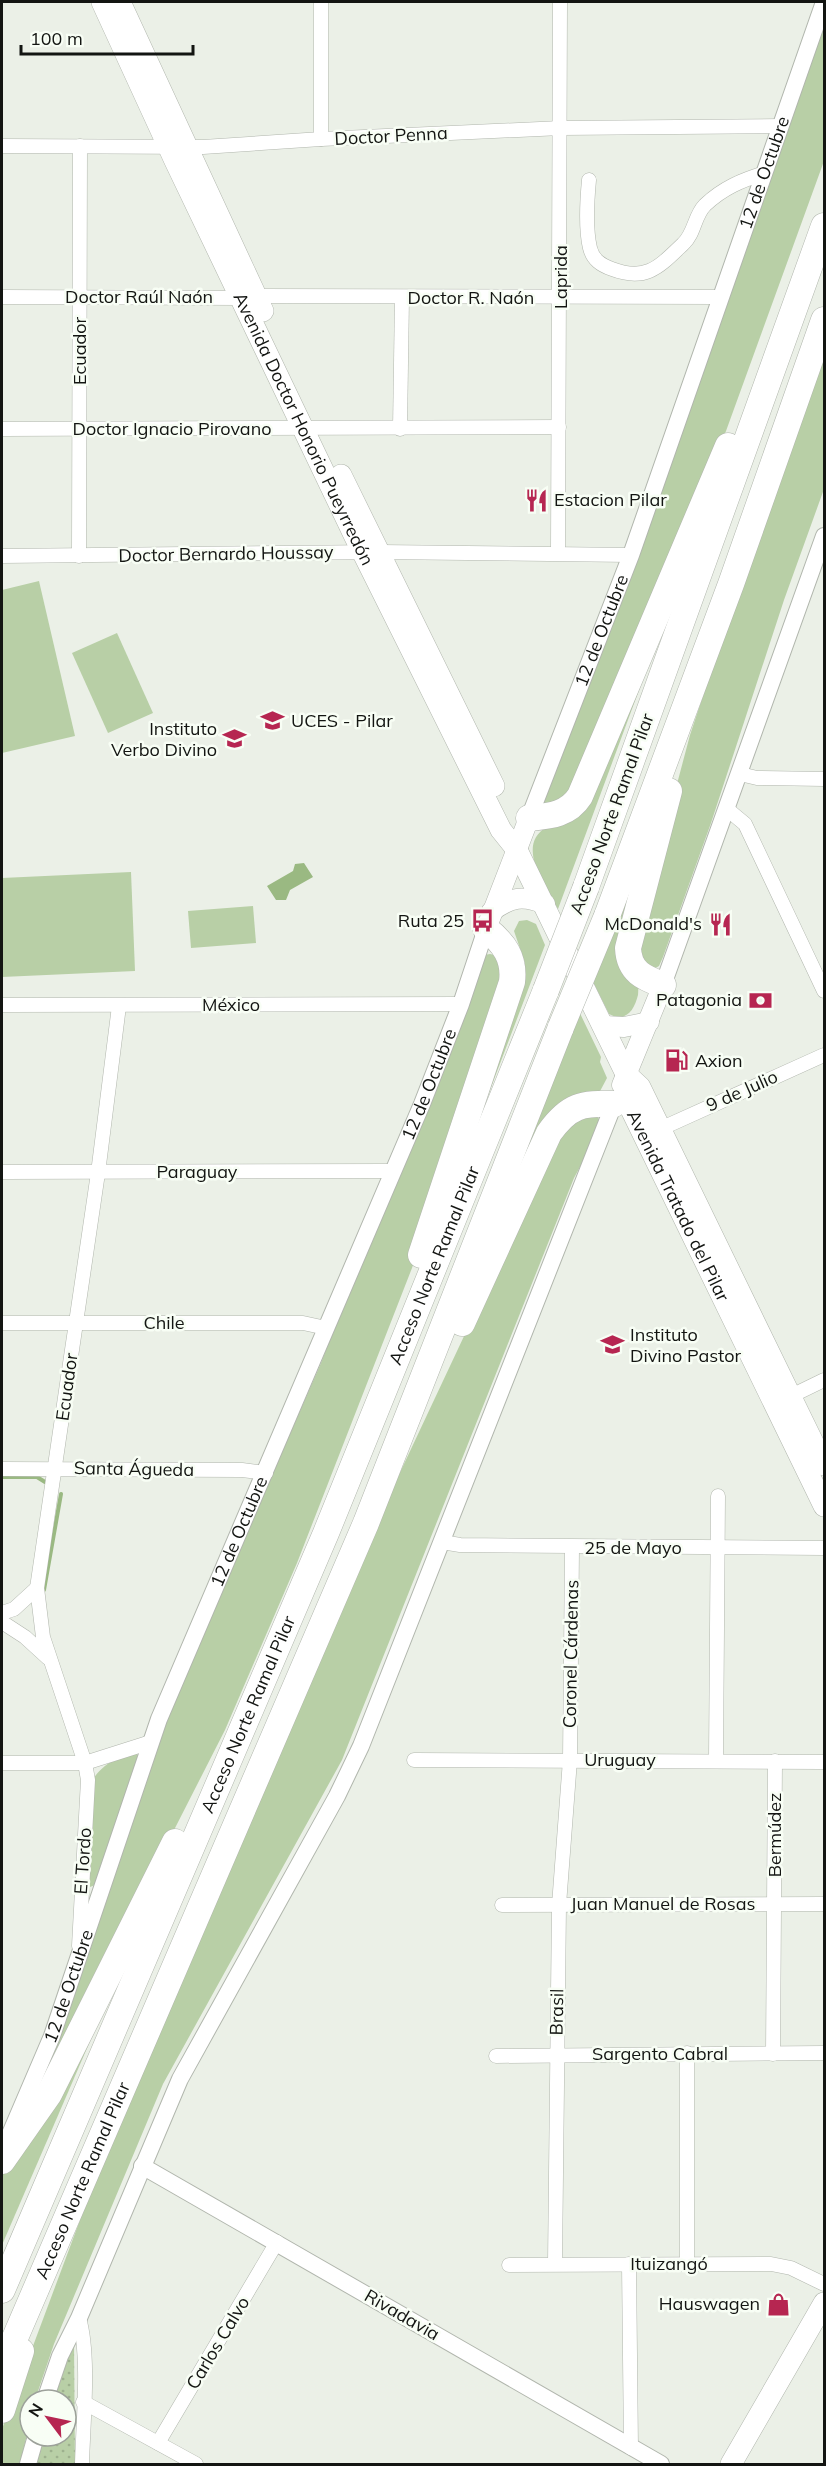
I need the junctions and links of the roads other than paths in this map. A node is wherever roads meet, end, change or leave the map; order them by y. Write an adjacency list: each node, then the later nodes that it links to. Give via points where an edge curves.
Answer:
1 (102, 2): 11 (main road, Avenida Doctor Honorio Pueyrredón)
2 (120, 2): 11 (main road, Avenida Doctor Honorio Pueyrredón)
3 (321, 2): 8 (street)
4 (560, 2): 7 (street, Laprida)
5 (825, 2): 6 (street, 12 de Octubre)
6 (781, 126): 7 (street, Doctor Penna); 12 (street, 12 de Octubre)
7 (561, 128): 8 (street, Doctor Penna); 20 (street, Laprida)
8 (321, 139): 11 (street, Doctor Penna)
9 (2, 146): 10 (street, Doctor Penna)
10 (80, 146): 11 (street, Doctor Penna); 16 (street, Ecuador)
11 (178, 147): 17 (main road, Avenida Doctor Honorio Pueyrredón)
12 (765, 172): 13 (street, via 722,191 704,206 685,242 652,270 638,275 623,273 595,260 588,231); 19 (street, 12 de Octubre)
13 (589, 180)
14 (821, 235): 38 (highway, via 784,313 580,796 560,813); 68 (highway, Acceso Norte Ramal Pilar, bridge, via 586,887)
15 (2, 297): 16 (street, Doctor Raúl Naón)
16 (80, 297): 17 (street, Doctor Raúl Naón); 24 (street, Ecuador)
17 (249, 297): 18 (street, Doctor R. Naón); 25 (main road, Avenida Doctor Honorio Pueyrredón)
18 (402, 297): 20 (street, Doctor R. Naón); 26 (street)
19 (721, 297): 20 (street, Doctor R. Naón); 30 (street, 12 de Octubre)
20 (561, 298): 22 (street, Laprida)
21 (825, 321): 34 (highway, Acceso Norte Ramal Pilar)
22 (559, 427): 26 (street, Doctor Ignacio Pirovano); 29 (street, Laprida)
23 (2, 429): 24 (street, Doctor Ignacio Pirovano)
24 (80, 429): 25 (street, Doctor Ignacio Pirovano); 33 (street, Ecuador)
25 (310, 429): 26 (street, Doctor Ignacio Pirovano); 28 (main road, Avenida Doctor Honorio Pueyrredón)
26 (400, 429)
27 (825, 536): 31 (street)
28 (371, 552): 29 (street, Doctor Bernardo Houssay); 33 (street, Doctor Bernardo Houssay); 39 (main road, Avenida Doctor Honorio Pueyrredón, via 512,823)
29 (558, 553): 30 (street, Doctor Bernardo Houssay)
30 (631, 555): 38 (street, 12 de Octubre)
31 (821, 555): 35 (street)
32 (2, 556): 33 (street, Doctor Bernardo Houssay)
33 (79, 556)
34 (731, 584): 42 (highway, via 628,944 629,961 637,973); 67 (highway, Acceso Norte Ramal Pilar, bridge, via 607,916)
35 (740, 774): 36 (street); 37 (street)
36 (825, 779)
37 (727, 809): 42 (street); 43 (street, via 745,824)
38 (528, 818): 39 (main road, 12 de Octubre)
39 (517, 850): 40 (main road, Avenida Doctor Honorio Pueyrredón); 41 (main road, 12 de Octubre)
40 (545, 904): 41 (main road, via 519,897 506,902); 48 (main road, Avenida Doctor Honorio Pueyrredón)
41 (489, 920): 44 (street, 12 de Octubre); 68 (highway, via 512,961 509,991)
42 (663, 985): 47 (main road)
43 (825, 991)
44 (461, 1004): 46 (street, México); 53 (street, 12 de Octubre)
45 (2, 1005): 46 (street, México)
46 (119, 1006): 55 (street, Ecuador)
47 (649, 1022): 48 (main road); 50 (main road)
48 (604, 1026): 50 (main road, Avenida Doctor Honorio Pueyrredón)
49 (825, 1054): 52 (street, 9 de Julio)
50 (626, 1074): 51 (main road); 52 (main road, Avenida Tratado del Pilar, via 640,1086); 60 (main road, Avenida Tratado del Pilar, via 625,1097)
51 (614, 1104): 67 (highway, via 573,1109 555,1124 543,1144 416,1428); 69 (street)
52 (660, 1129): 60 (main road, Avenida Tratado del Pilar)
53 (393, 1171): 55 (street, Paraguay); 58 (street, 12 de Octubre)
54 (2, 1172): 55 (street, Paraguay)
55 (98, 1173): 57 (street, Ecuador)
56 (2, 1323): 57 (street, Chile)
57 (75, 1323): 58 (street, Chile, via 303,1323); 62 (street, Ecuador)
58 (326, 1328): 64 (street, 12 de Octubre)
59 (825, 1380): 60 (street)
60 (783, 1400): 61 (main road, Avenida Tratado del Pilar); 66 (main road, Avenida Tratado del Pilar)
61 (825, 1465)
62 (56, 1468): 63 (street, Santa Águeda); 64 (street, Santa Águeda); 73 (street, Ecuador)
63 (2, 1469)
64 (266, 1473): 80 (street, 12 de Octubre)
65 (718, 1496): 71 (street)
66 (825, 1506)
67 (366, 1523): 103 (highway, Acceso Norte Ramal Pilar)
68 (326, 1533): 79 (highway, Acceso Norte Ramal Pilar)
69 (442, 1542): 70 (street, 25 de Mayo); 102 (street, via 349,1773 185,2069)
70 (572, 1548): 71 (street, 25 de Mayo); 82 (street, Coronel Cárdenas)
71 (717, 1548): 72 (street, 25 de Mayo); 83 (street)
72 (825, 1548)
73 (38, 1588): 74 (street); 75 (street, Ecuador)
74 (12, 1608): 75 (street, via 28,1604); 77 (street)
75 (39, 1617): 77 (street, via 32,1630); 78 (street, Ecuador)
76 (2, 1622): 77 (street)
77 (16, 1631): 78 (street)
78 (50, 1659): 87 (street, Ecuador)
79 (242, 1725): 101 (highway, via 189,1815 49,2094); 110 (highway, Acceso Norte Ramal Pilar)
80 (151, 1742): 87 (street); 89 (street, 12 de Octubre)
81 (414, 1760): 82 (street, Uruguay)
82 (570, 1760): 83 (street, Uruguay); 93 (street, Brasil)
83 (716, 1760): 84 (street, Uruguay)
84 (775, 1761): 86 (street, Uruguay); 90 (street, Bermúdez)
85 (2, 1762): 87 (street)
86 (825, 1762)
87 (85, 1763): 88 (street, El Tordo, via 88,1780)
88 (80, 1887): 89 (street); 94 (street, El Tordo)
89 (101, 1893): 94 (street, 12 de Octubre)
90 (774, 1904): 91 (street, Juan Manuel de Rosas); 93 (street, Juan Manuel de Rosas); 98 (street, Bermúdez)
91 (825, 1904)
92 (502, 1905): 93 (street, Juan Manuel de Rosas)
93 (559, 1905): 97 (street, Brasil)
94 (78, 1960): 100 (street, 12 de Octubre, via 52,2036)
95 (687, 2053): 97 (street, Sargento Cabral); 98 (street, Sargento Cabral); 107 (street)
96 (825, 2053): 98 (street, Sargento Cabral)
97 (556, 2054): 99 (street, Sargento Cabral); 105 (street, Brasil)
98 (773, 2054)
99 (496, 2056)
100 (2, 2155)
101 (2, 2161)
102 (142, 2166): 104 (street, Rivadavia); 112 (street)
103 (63, 2226): 113 (highway, Acceso Norte Ramal Pilar); 116 (highway)
104 (277, 2242): 117 (street, Carlos Calvo); 119 (street, Rivadavia)
105 (555, 2264): 106 (street, Ituizangó); 108 (street, Ituizangó)
106 (629, 2264): 107 (street, Ituizangó); 119 (street)
107 (687, 2264): 109 (street, Ituizangó, via 783,2265)
108 (508, 2265)
109 (825, 2284)
110 (2, 2290)
111 (825, 2303): 124 (main road)
112 (79, 2318): 114 (street); 115 (street)
113 (2, 2368)
114 (49, 2388)
115 (83, 2402): 117 (street); 121 (street)
116 (2, 2410)
117 (158, 2443): 122 (street)
118 (33, 2448): 120 (street)
119 (630, 2448): 123 (street, Rivadavia)
120 (28, 2464)
121 (82, 2464)
122 (196, 2464)
123 (661, 2464)
124 (731, 2464)

